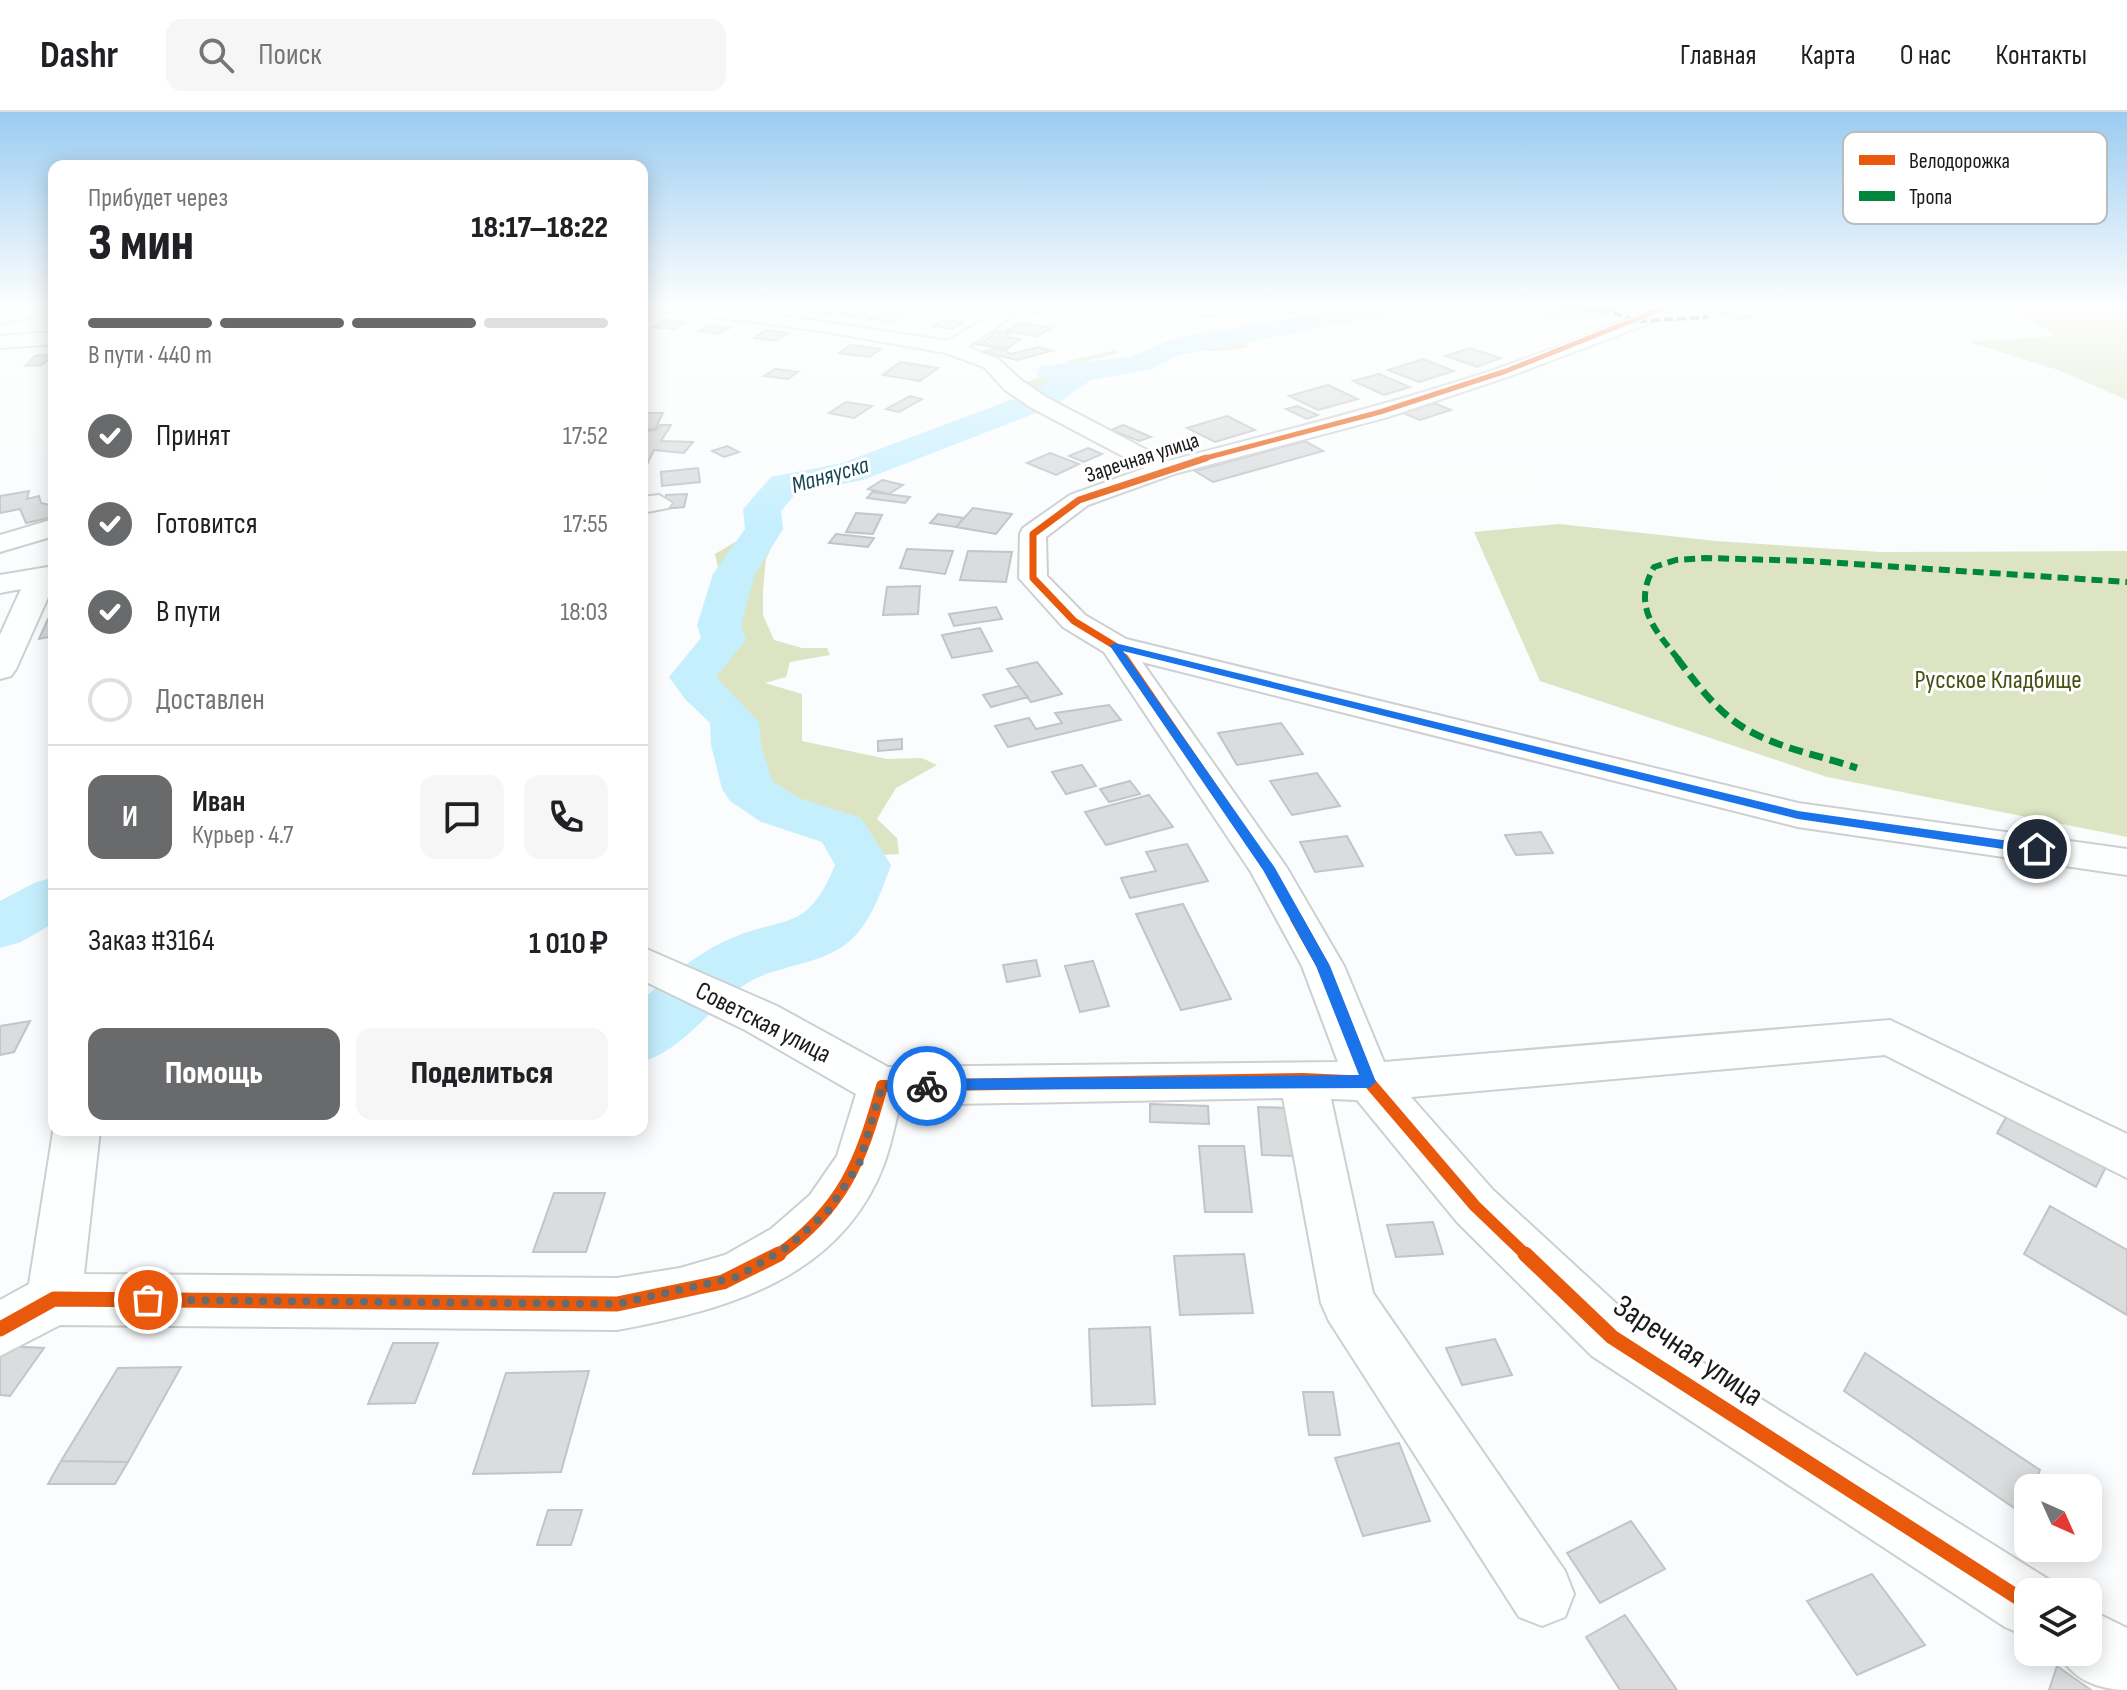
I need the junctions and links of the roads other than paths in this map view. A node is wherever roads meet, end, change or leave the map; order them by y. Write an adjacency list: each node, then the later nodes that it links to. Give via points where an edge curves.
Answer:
1 (1007, 379): 3 (street, via 1038,402)
2 (1483, 379): 3 (street, Заречная улица, via 1380,412)
3 (1165, 469): 8 (street, Заречная улица, via 1079,500 1033,534 1033,578 1074,621)
4 (48, 529): 5 (street)
5 (0, 544)
6 (48, 576): 7 (street); 9 (street)
7 (0, 584)
8 (1115, 646): 10 (street, via 1798,815); 13 (street, Заречная улица, via 1268,868 1323,966)
9 (0, 669)
10 (2127, 862)
11 (648, 965): 14 (street, Советская улица, via 761,1018)
12 (1303, 1079): 13 (street); 14 (street); 19 (street, via 1348,1303)
13 (1369, 1082): 16 (street, via 1890,1037); 20 (street, Заречная улица, via 1475,1206 1612,1337)
14 (882, 1086): 17 (street, via 859,1164 828,1211 789,1246 737,1277 680,1293 617,1304)
15 (75, 1136): 17 (street)
16 (2127, 1157)
17 (54, 1299): 18 (street)
18 (0, 1329)
19 (1542, 1594)
20 (2014, 1595)
21 (2102, 1651): 22 (street)
22 (2127, 1667)

